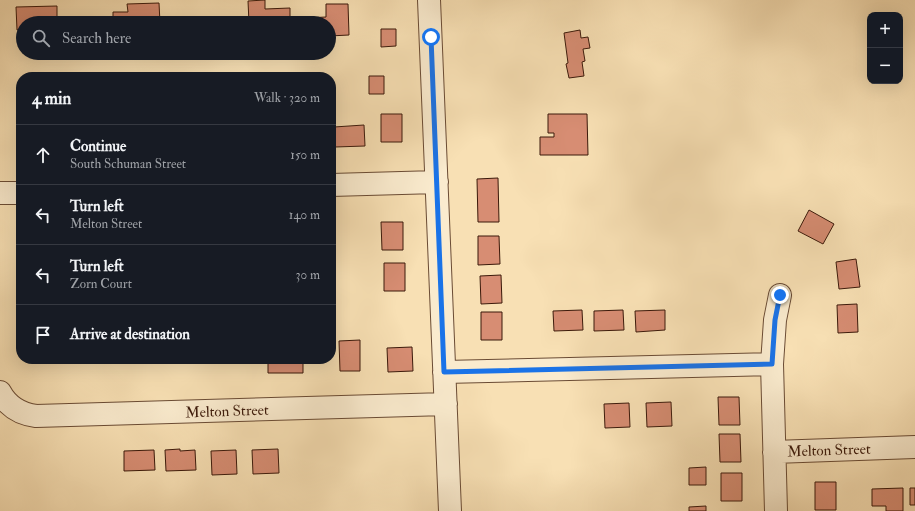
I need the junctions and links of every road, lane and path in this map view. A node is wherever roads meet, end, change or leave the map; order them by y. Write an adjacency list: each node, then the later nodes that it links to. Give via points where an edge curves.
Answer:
1 (430, 0): 2 (street)
2 (437, 182): 3 (street); 8 (street)
3 (336, 185)
4 (0, 193): 5 (street)
5 (16, 193)
6 (780, 295): 7 (street, Melton Street, via 775,320)
7 (772, 364): 8 (street); 12 (street, Melton Street)
8 (444, 372): 10 (street)
9 (5, 399): 10 (street, Melton Street, via 23,414 36,416)
10 (446, 404): 13 (street)
11 (915, 447): 12 (street, Melton Street)
12 (774, 452): 14 (street)
13 (450, 511)
14 (776, 511)

